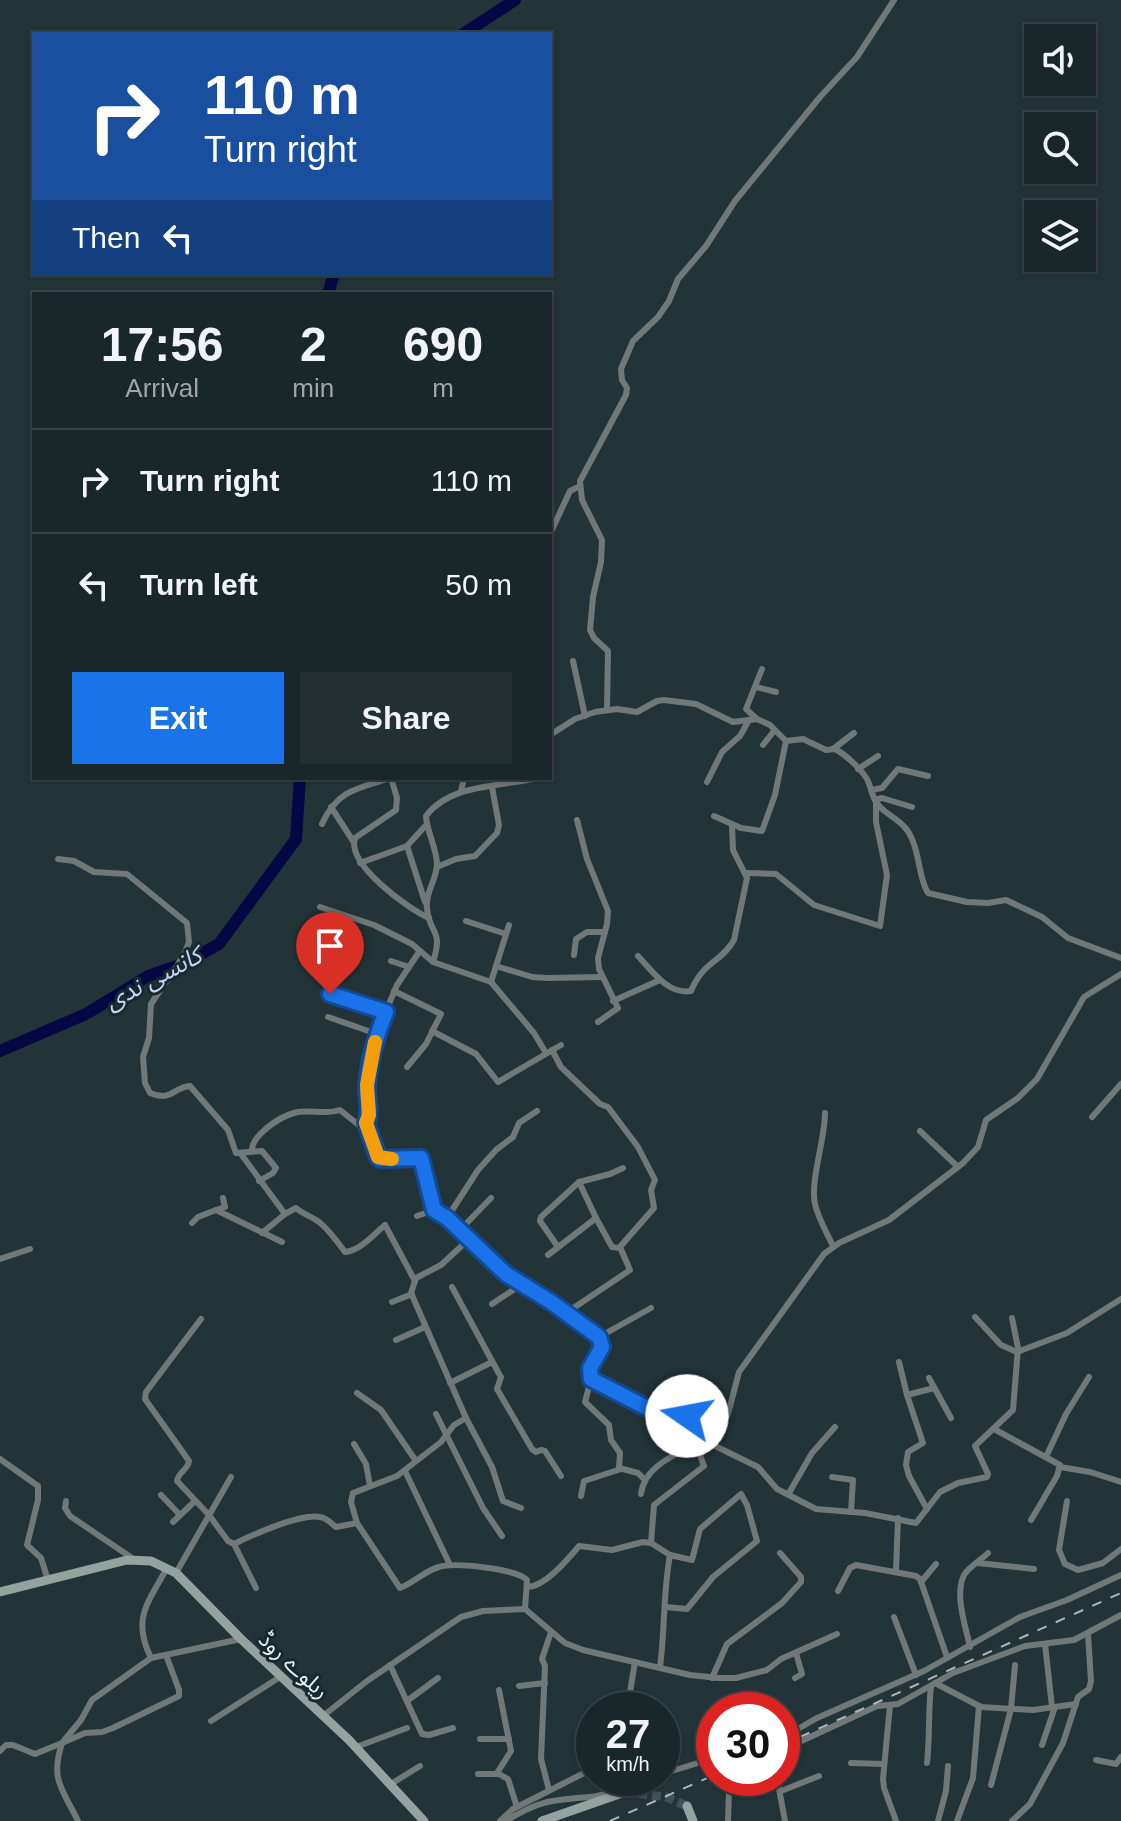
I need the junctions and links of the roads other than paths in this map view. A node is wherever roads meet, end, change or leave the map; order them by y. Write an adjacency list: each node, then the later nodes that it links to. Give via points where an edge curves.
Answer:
1 (894, 0): 2 (street, via 857,57 735,201 678,279 658,317 633,341 621,369 626,395)
2 (580, 486): 3 (street, via 570,491); 8 (street, via 602,540 590,618 592,635 609,656)
3 (552, 530)
4 (573, 661): 9 (street)
5 (762, 669): 6 (street)
6 (756, 687): 7 (street); 10 (street, via 746,709)
7 (776, 692)
8 (607, 709): 9 (street); 11 (street, via 637,712 664,700 696,704 733,722)
9 (585, 716): 14 (street)
10 (757, 719): 11 (street); 12 (street)
11 (749, 720): 25 (street, via 722,752)
12 (774, 731): 15 (street); 16 (street)
13 (854, 733): 17 (street)
14 (552, 734)
15 (786, 741): 17 (street, via 803,739); 36 (street, via 762,831)
16 (763, 745)
17 (833, 749): 19 (street)
18 (878, 756): 19 (street)
19 (858, 769): 27 (street)
20 (928, 776): 27 (street, via 898,769 882,788)
21 (385, 780): 30 (street, via 343,794)
22 (392, 780): 37 (street, via 396,810)
23 (464, 780): 28 (street)
24 (527, 780): 26 (street)
25 (707, 782)
26 (492, 787): 28 (street); 41 (street, via 497,833 475,856)
27 (871, 790): 29 (street)
28 (461, 791): 35 (street, via 431,810)
29 (876, 800): 31 (street); 42 (street, via 887,875 880,926 814,905 776,874); 54 (street, via 909,833 928,893 967,902 1006,900 1042,917 1068,938)
30 (331, 807): 34 (street); 37 (street)
31 (912, 807)
32 (714, 816): 36 (street)
33 (577, 820): 48 (street, via 608,911)
34 (322, 824)
35 (427, 824): 38 (street); 41 (street)
36 (732, 825): 42 (street, via 732,846)
37 (353, 841): 40 (street)
38 (407, 846): 40 (street); 43 (street)
39 (58, 859): 80 (street, via 94,872 127,874 187,923 184,955 151,1004 145,1083 150,1093 160,1096 190,1086 221,1120)
40 (360, 863): 45 (street, via 393,896)
41 (437, 867): 43 (street)
42 (745, 873): 61 (street, via 729,949 703,969 691,991 678,991)
43 (427, 905): 45 (street)
44 (320, 907): 51 (street, via 374,925)
45 (429, 918): 56 (street, via 438,940)
46 (466, 921): 49 (street)
47 (509, 925): 49 (street)
48 (605, 932): 52 (street, via 587,932 576,939); 60 (street, via 598,958)
49 (506, 934): 57 (street)
50 (340, 940): 65 (street, via 330,994)
51 (419, 952): 56 (street); 58 (street)
52 (574, 955)
53 (638, 956): 61 (street)
54 (1121, 958)
55 (391, 961): 58 (street)
56 (433, 962): 62 (street)
57 (496, 966): 60 (street, via 532,977); 62 (street)
58 (409, 967): 63 (street)
59 (1121, 974): 81 (street, via 1084,997 1037,1079 986,1120 978,1147)
60 (602, 977): 64 (street)
61 (660, 980): 64 (street)
62 (491, 982): 71 (street)
63 (394, 991): 65 (street); 68 (street, via 441,1014)
64 (613, 1001): 67 (street, via 618,1008)
65 (386, 1012): 69 (street)
66 (328, 1017): 69 (street)
67 (598, 1022)
68 (432, 1031): 71 (street, via 476,1054 498,1082); 72 (street)
69 (377, 1034): 77 (street)
70 (561, 1045): 71 (street)
71 (549, 1052): 100 (street, via 608,1107 655,1178 654,1208)
72 (407, 1067)
73 (1121, 1084): 76 (street)
74 (537, 1111): 91 (street, via 519,1123 513,1137 485,1162)
75 (825, 1113): 98 (street, via 814,1196)
76 (1092, 1117)
77 (366, 1123): 79 (street, via 360,1126 340,1110 296,1112 258,1136); 88 (street, via 380,1159 421,1158)
78 (920, 1131): 81 (street)
79 (252, 1151): 80 (street); 83 (street, via 262,1151 276,1168)
80 (241, 1154): 83 (street)
81 (958, 1167): 98 (street, via 886,1222)
82 (623, 1168): 84 (street)
83 (259, 1181): 89 (street)
84 (579, 1182): 92 (street); 99 (street, via 540,1219)
85 (223, 1198): 87 (street, via 225,1207)
86 (491, 1198): 94 (street)
87 (216, 1210): 93 (street); 95 (street)
88 (434, 1210): 90 (street); 91 (street)
89 (285, 1214): 95 (street); 104 (street, via 296,1208 316,1219 347,1252 385,1225)
90 (417, 1216)
91 (447, 1218): 94 (street)
92 (596, 1218): 99 (street); 100 (street, via 612,1247)
93 (192, 1223)
94 (459, 1231): 96 (street)
95 (262, 1233): 97 (street)
96 (468, 1240): 104 (street); 105 (street)
97 (282, 1242)
98 (833, 1246): 137 (street, via 739,1372 731,1408)
99 (558, 1247): 102 (street)
100 (620, 1247): 112 (street, via 630,1270)
101 (30, 1249): 103 (street)
102 (548, 1255)
103 (0, 1259)
104 (415, 1281): 107 (street)
105 (522, 1284): 110 (street); 112 (street)
106 (452, 1287): 120 (street)
107 (412, 1294): 109 (street); 116 (street)
108 (1121, 1299): 119 (street, via 1067,1333)
109 (392, 1302)
110 (492, 1304)
111 (651, 1308): 117 (street)
112 (566, 1313): 117 (street)
113 (975, 1317): 119 (street, via 995,1341)
114 (1012, 1318): 119 (street)
115 (201, 1319): 157 (street, via 145,1399 188,1459 177,1479)
116 (425, 1327): 118 (street); 125 (street)
117 (599, 1337): 124 (street, via 602,1347 590,1368)
118 (396, 1340)
119 (1017, 1352): 133 (street, via 1013,1410)
120 (492, 1362): 125 (street); 145 (street, via 501,1377 501,1399 532,1449 545,1451)
121 (899, 1362): 128 (street)
122 (1089, 1377): 139 (street)
123 (929, 1378): 126 (street)
124 (591, 1379): 136 (street, via 640,1406 686,1411); 143 (street, via 585,1402 609,1425)
125 (450, 1383): 130 (street)
126 (934, 1388): 128 (street); 131 (street)
127 (357, 1393): 141 (street, via 384,1414)
128 (907, 1395): 159 (street, via 923,1443 908,1452 907,1470)
129 (436, 1414): 134 (street)
130 (466, 1418): 134 (street); 158 (street, via 503,1501)
131 (951, 1418)
132 (835, 1427): 151 (street, via 812,1453)
133 (994, 1429): 139 (street); 159 (street, via 975,1446 987,1477 944,1489)
134 (447, 1434): 141 (street); 167 (street)
135 (354, 1444): 150 (street, via 366,1464)
136 (696, 1444): 138 (street); 148 (street, via 673,1455)
137 (711, 1444): 138 (street); 151 (street, via 758,1467 777,1489)
138 (703, 1451): 168 (street, via 704,1466 654,1505)
139 (1046, 1457): 142 (street)
140 (0, 1459): 182 (street, via 38,1486 27,1545 41,1558)
141 (416, 1461): 144 (street)
142 (1060, 1467): 149 (street); 164 (street)
143 (621, 1469): 148 (street); 154 (street, via 584,1481)
144 (405, 1471): 150 (street); 177 (street)
145 (561, 1476)
146 (231, 1477): 162 (street)
147 (832, 1477): 160 (street, via 853,1480)
148 (645, 1480): 152 (street)
149 (1121, 1482)
150 (370, 1486): 166 (street, via 351,1496)
151 (789, 1493): 160 (street, via 816,1509)
152 (641, 1494)
153 (161, 1495): 161 (street)
154 (581, 1496)
155 (66, 1501): 174 (street, via 70,1516)
156 (1067, 1501): 170 (street, via 1059,1550 1065,1564 1078,1570 1103,1563)
157 (194, 1502): 161 (street); 162 (street)
158 (521, 1508)
159 (927, 1509): 163 (street, via 916,1523)
160 (851, 1512): 163 (street)
161 (180, 1515): 165 (street)
162 (209, 1515): 169 (street); 179 (street)
163 (898, 1518): 180 (street)
164 (1031, 1520)
165 (173, 1522)
166 (357, 1523): 169 (street, via 336,1527 316,1517 268,1528); 177 (street, via 400,1588)
167 (502, 1536)
168 (651, 1543): 173 (street); 184 (street, via 612,1550 579,1546 544,1580)
169 (234, 1544): 185 (street)
170 (1121, 1549)
171 (780, 1553): 209 (street, via 801,1582 727,1644)
172 (988, 1553): 175 (street)
173 (670, 1555): 188 (street); 188 (street, via 692,1560 700,1529 741,1494 757,1541 713,1577 687,1609)
174 (131, 1560): 179 (main road, via 151,1561); 182 (main road)
175 (977, 1563): 178 (street); 197 (street, via 961,1584)
176 (936, 1564): 183 (street)
177 (450, 1565): 184 (street, via 518,1573)
178 (1034, 1569)
179 (172, 1571): 195 (main road, ریلوے روڈ); 201 (street, via 152,1595 141,1624)
180 (896, 1571): 183 (street); 186 (street, via 856,1565)
181 (1121, 1575): 197 (street, via 1020,1617)
182 (48, 1580): 187 (main road)
183 (921, 1582): 200 (street)
184 (528, 1587): 189 (street)
185 (256, 1588)
186 (838, 1591)
187 (0, 1592)
188 (666, 1607): 205 (street)
189 (525, 1609): 192 (street); 203 (street, via 461,1617)
190 (1121, 1615): 194 (street)
191 (894, 1617): 206 (street)
192 (551, 1632): 202 (street, via 583,1650); 211 (street, via 542,1659)
193 (837, 1634): 198 (street)
194 (1088, 1634): 196 (street); 217 (street, via 1091,1681)
195 (241, 1639): 199 (street); 207 (main road, ریلوے روڈ)
196 (1045, 1644): 212 (street, via 1025,1646); 220 (street)
197 (970, 1647): 200 (street)
198 (796, 1653): 209 (street, via 767,1670); 210 (street, via 803,1670)
199 (166, 1655): 201 (street); 230 (street, via 179,1696 113,1728)
200 (947, 1657): 206 (street)
201 (151, 1658): 230 (street, via 92,1700)
202 (635, 1662): 205 (street); 215 (street)
203 (390, 1665): 216 (street); 222 (street)
204 (1015, 1665): 221 (street)
205 (660, 1667): 209 (street)
206 (916, 1675): 226 (street)
207 (280, 1677): 222 (main road, ریلوے روڈ); 223 (street)
208 (438, 1678): 216 (street)
209 (712, 1678)
210 (795, 1678)
211 (545, 1683): 213 (street); 248 (street, via 541,1759)
212 (933, 1685): 218 (street); 219 (street); 237 (street)
213 (519, 1686)
214 (499, 1690): 228 (street)
215 (630, 1692)
216 (407, 1701): 225 (street, via 423,1735)
217 (1076, 1704): 220 (street); 266 (street, via 1053,1764 1030,1804)
218 (890, 1705): 229 (street); 238 (street)
219 (979, 1706): 221 (street); 265 (street, via 973,1778)
220 (1053, 1707): 221 (street); 231 (street)
221 (1011, 1709): 247 (street)
222 (323, 1716): 232 (main road, ریلوے روڈ)
223 (211, 1721)
224 (407, 1728): 232 (street)
225 (453, 1728)
226 (800, 1728)
227 (480, 1739): 228 (street)
228 (509, 1739): 241 (street, via 511,1753)
229 (800, 1741)
230 (62, 1743): 233 (street, via 35,1754 13,1745); 255 (street, via 55,1765 58,1781)
231 (1042, 1745)
232 (356, 1747): 245 (main road, ریلوے روڈ)
233 (0, 1751)
234 (1121, 1757): 235 (street, via 1113,1764)
235 (1096, 1760)
236 (851, 1763): 238 (street)
237 (927, 1763)
238 (884, 1764): 263 (street, via 884,1788)
239 (420, 1766): 245 (street)
240 (948, 1766): 264 (street)
241 (497, 1773): 242 (street); 254 (street, via 511,1784)
242 (478, 1774)
243 (819, 1776): 246 (street)
244 (576, 1777): 248 (street)
245 (391, 1784): 256 (main road, ریلوے روڈ)
246 (800, 1784)
247 (991, 1785)
248 (549, 1790): 254 (street)
249 (594, 1796): 258 (street, via 542,1802)
250 (614, 1796): 259 (main road)
251 (729, 1796): 261 (street)
252 (782, 1796): 262 (street)
253 (687, 1806): 260 (main road)
254 (517, 1807): 257 (street)
255 (78, 1821)
256 (424, 1821)
257 (500, 1821)
258 (506, 1821)
259 (542, 1821)
260 (693, 1821)
261 (728, 1821)
262 (785, 1821)
263 (896, 1821)
264 (938, 1821)
265 (957, 1821)
266 (1012, 1821)

